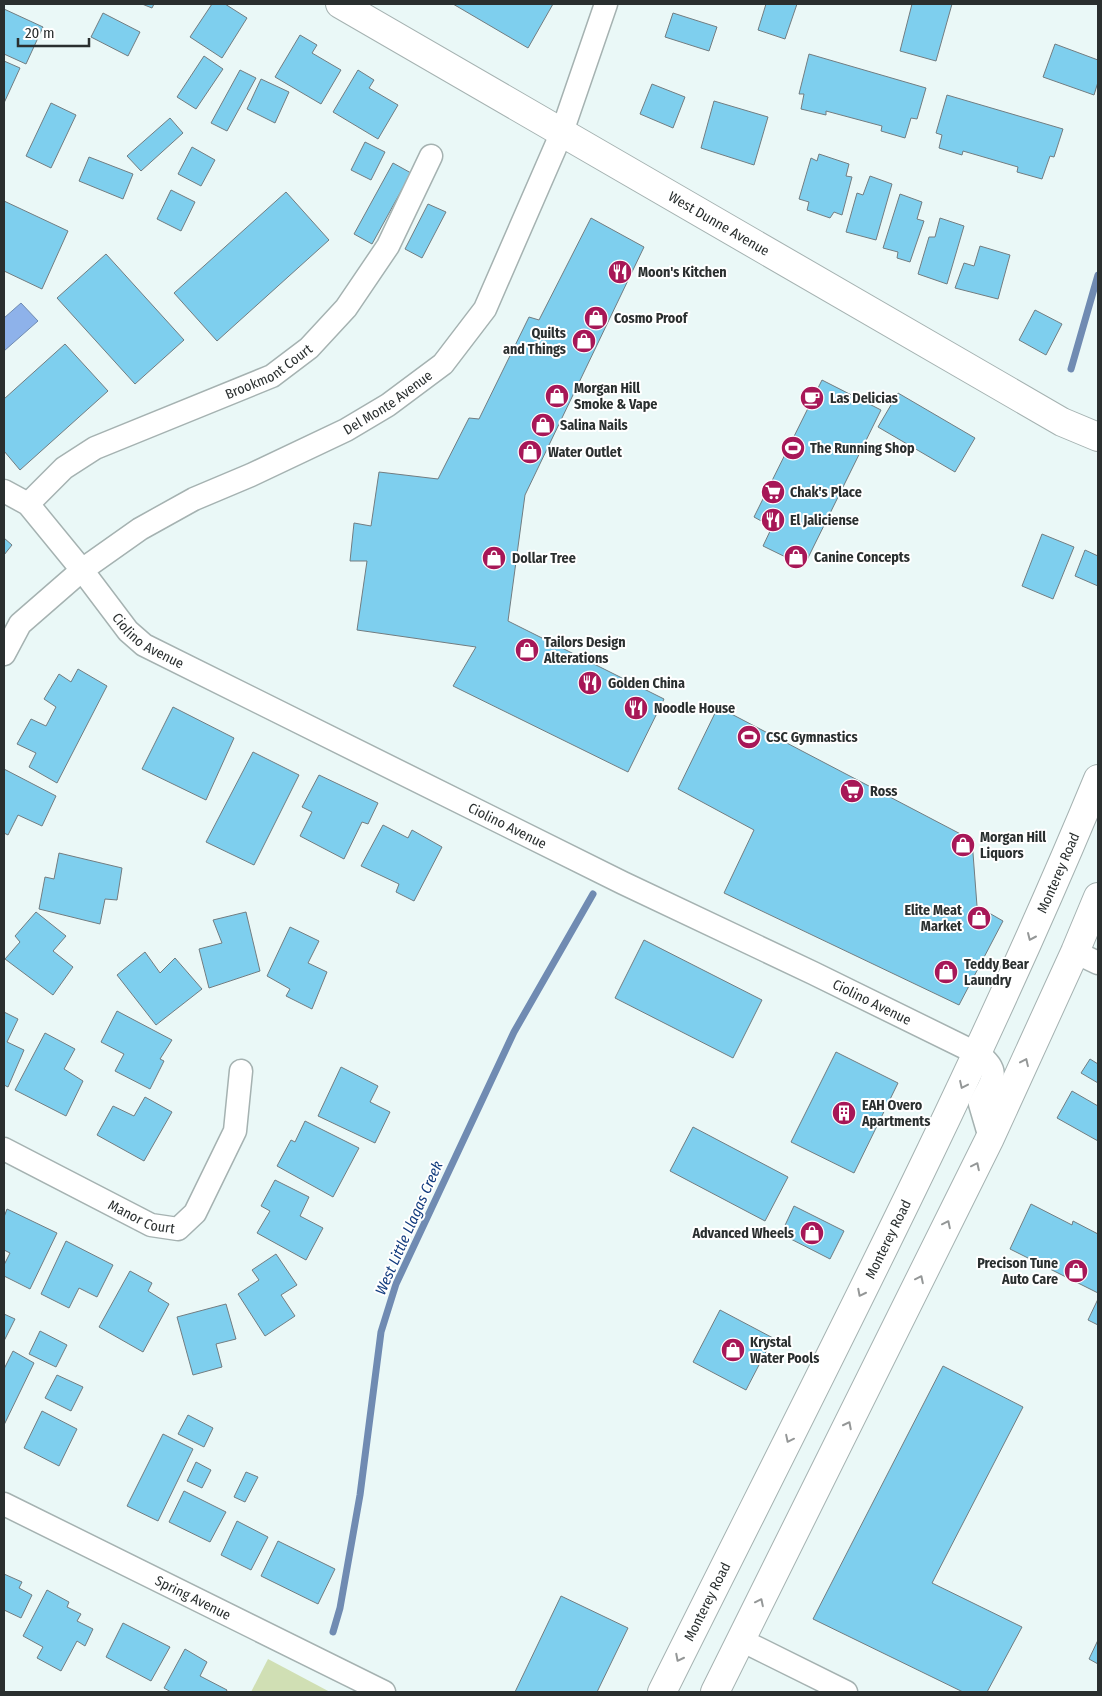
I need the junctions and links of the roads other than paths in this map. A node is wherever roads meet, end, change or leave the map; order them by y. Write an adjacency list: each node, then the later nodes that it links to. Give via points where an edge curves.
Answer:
1 (340, 4): 3 (main road, West Dunne Avenue)
2 (606, 4): 3 (street, Del Monte Avenue)
3 (562, 132): 5 (main road, West Dunne Avenue, via 1062,422); 8 (street, Del Monte Avenue, via 485,309 443,364 388,405 346,430 194,499 140,529)
4 (431, 156): 7 (street, Brookmont Court, via 388,246 346,308 309,348 272,376 95,448 64,468)
5 (1098, 437)
6 (4, 491): 7 (street, Ciolino Avenue)
7 (28, 504): 8 (street, Ciolino Avenue)
8 (82, 570): 9 (street, Del Monte Avenue, via 20,624); 13 (street, Ciolino Avenue, via 128,631 144,645)
9 (4, 654)
10 (1098, 780): 13 (main road, Monterey Road, one-way to 13)
11 (1098, 897): 12 (main road)
12 (1087, 958): 15 (main road, one-way to 12)
13 (978, 1054): 15 (street, Ciolino Avenue, via 993,1069 993,1077 980,1104); 20 (main road, Monterey Road, one-way to 20, via 923,1171)
14 (241, 1071): 16 (street, Manor Court, via 235,1131 195,1213 178,1229 151,1225)
15 (990, 1138): 18 (main road, one-way to 15)
16 (4, 1149)
17 (4, 1504): 19 (street, Spring Avenue)
18 (741, 1640): 21 (main road); 22 (street)
19 (384, 1692)
20 (662, 1692)
21 (715, 1692)
22 (846, 1692)

